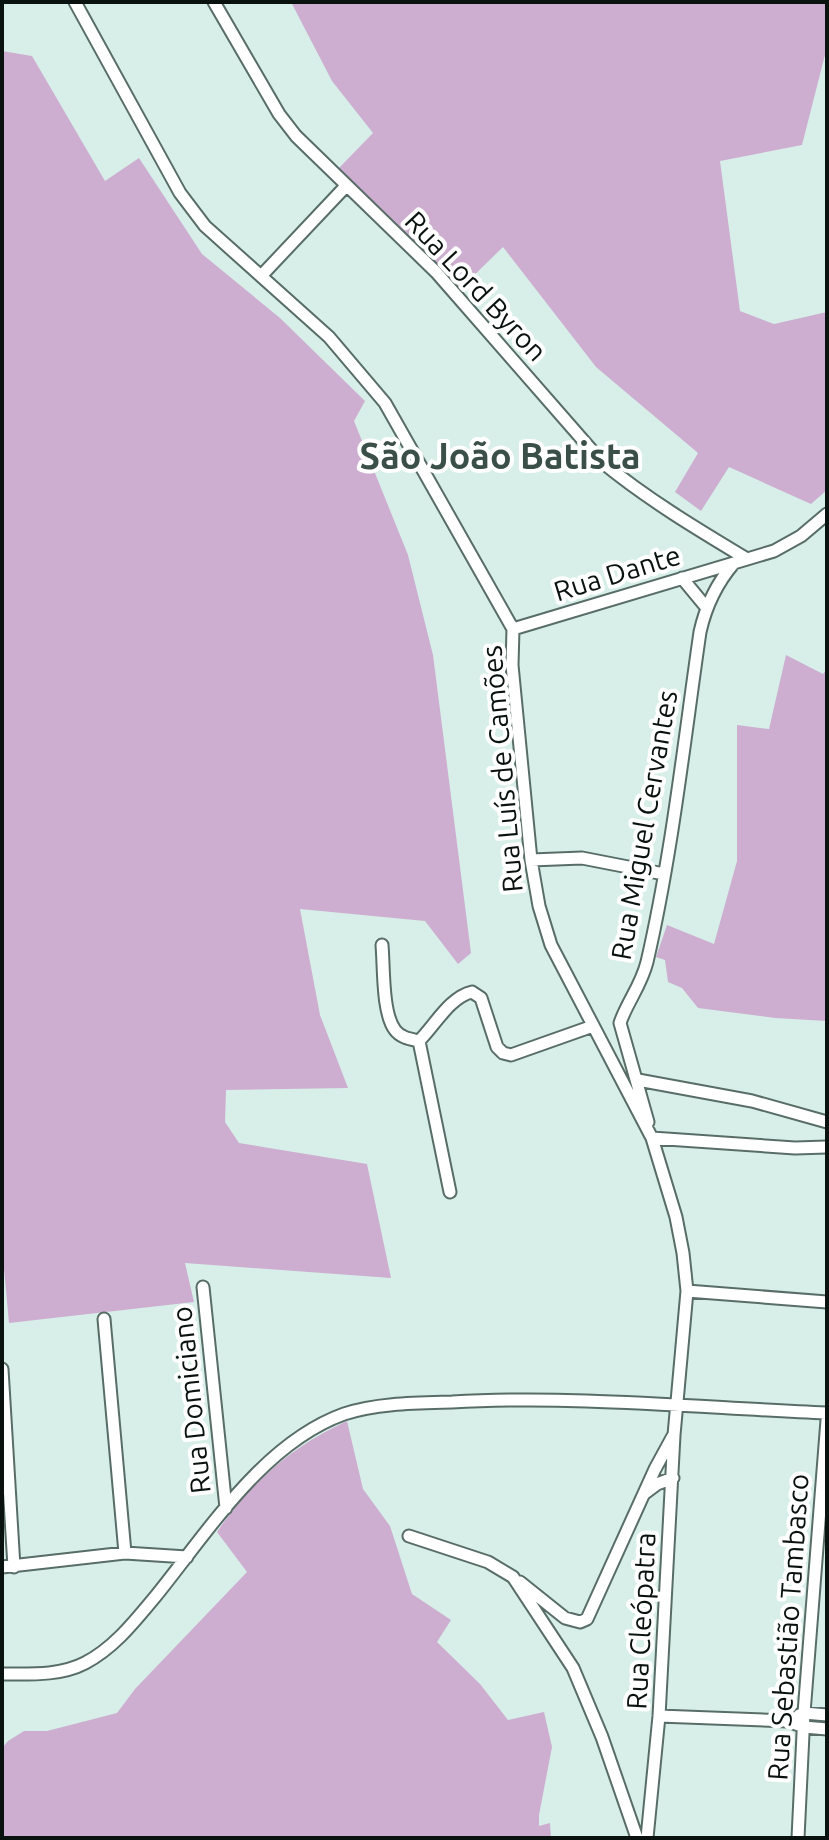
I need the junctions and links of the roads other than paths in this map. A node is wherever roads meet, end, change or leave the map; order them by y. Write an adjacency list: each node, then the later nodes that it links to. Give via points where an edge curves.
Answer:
1 (75, 2): 4 (street, Rua Luís de Camões, via 180,193 205,226)
2 (214, 2): 3 (street, Rua Lord Byron, via 279,114)
3 (346, 186): 4 (street); 6 (street, Rua Lord Byron, via 436,272 602,462)
4 (262, 275): 10 (street, Rua Luís de Camões, via 329,337 385,403)
5 (827, 514): 6 (street, Rua Dante, via 788,545)
6 (747, 559): 7 (street, Rua Dante)
7 (734, 563): 8 (street, Rua Dante); 9 (street, Rua Miguel Cervantes)
8 (682, 578): 9 (street); 10 (street, Rua Dante)
9 (706, 607): 12 (street, Rua Miguel Cervantes)
10 (513, 629): 11 (street, Rua Luís de Camões)
11 (531, 860): 12 (street, via 582,858); 14 (street, Rua Luís de Camões, via 551,945)
12 (664, 874): 16 (street, Rua Miguel Cervantes, via 639,988 620,1023)
13 (382, 945): 15 (street, via 390,1020 396,1032)
14 (593, 1026): 15 (street, via 511,1055 503,1053 481,998 472,992 455,1000); 18 (street, Rua Luís de Camões)
15 (419, 1041): 20 (street)
16 (638, 1080): 17 (street, via 752,1101); 18 (street, Rua Miguel Cervantes)
17 (827, 1122)
18 (652, 1138): 19 (street); 22 (street, Rua Luís de Camões, via 676,1217)
19 (827, 1147)
20 (450, 1192)
21 (203, 1287): 32 (street, Rua Domiciano)
22 (687, 1291): 23 (street); 26 (street, Rua Luís de Camões)
23 (827, 1302)
24 (104, 1319): 34 (street)
25 (2, 1369): 36 (street)
26 (677, 1407): 27 (street); 29 (street, Rua Cleópatra); 32 (street, via 507,1399 403,1404 345,1414 304,1434 255,1474)
27 (827, 1413)
28 (827, 1420): 39 (street, Rua Sebastião Tambasco)
29 (674, 1435): 30 (street, Rua Cleópatra); 31 (street)
30 (673, 1478): 31 (street); 41 (street, Rua Cleópatra)
31 (644, 1493): 37 (street, via 587,1619 565,1618)
32 (226, 1508): 35 (street)
33 (409, 1536): 37 (street, via 473,1556)
34 (125, 1553): 35 (street); 36 (street)
35 (187, 1557): 38 (street, via 131,1626 84,1664 49,1674)
36 (8, 1567)
37 (513, 1577): 45 (street, via 573,1668)
38 (2, 1674)
39 (804, 1713): 40 (street); 42 (street); 43 (street, Rua Sebastião Tambasco)
40 (827, 1715)
41 (659, 1716): 42 (street); 46 (street, Rua Cleópatra)
42 (788, 1721): 43 (street)
43 (804, 1727): 44 (street); 47 (street, Rua Sebastião Tambasco)
44 (827, 1729)
45 (637, 1838)
46 (647, 1838)
47 (798, 1838)

